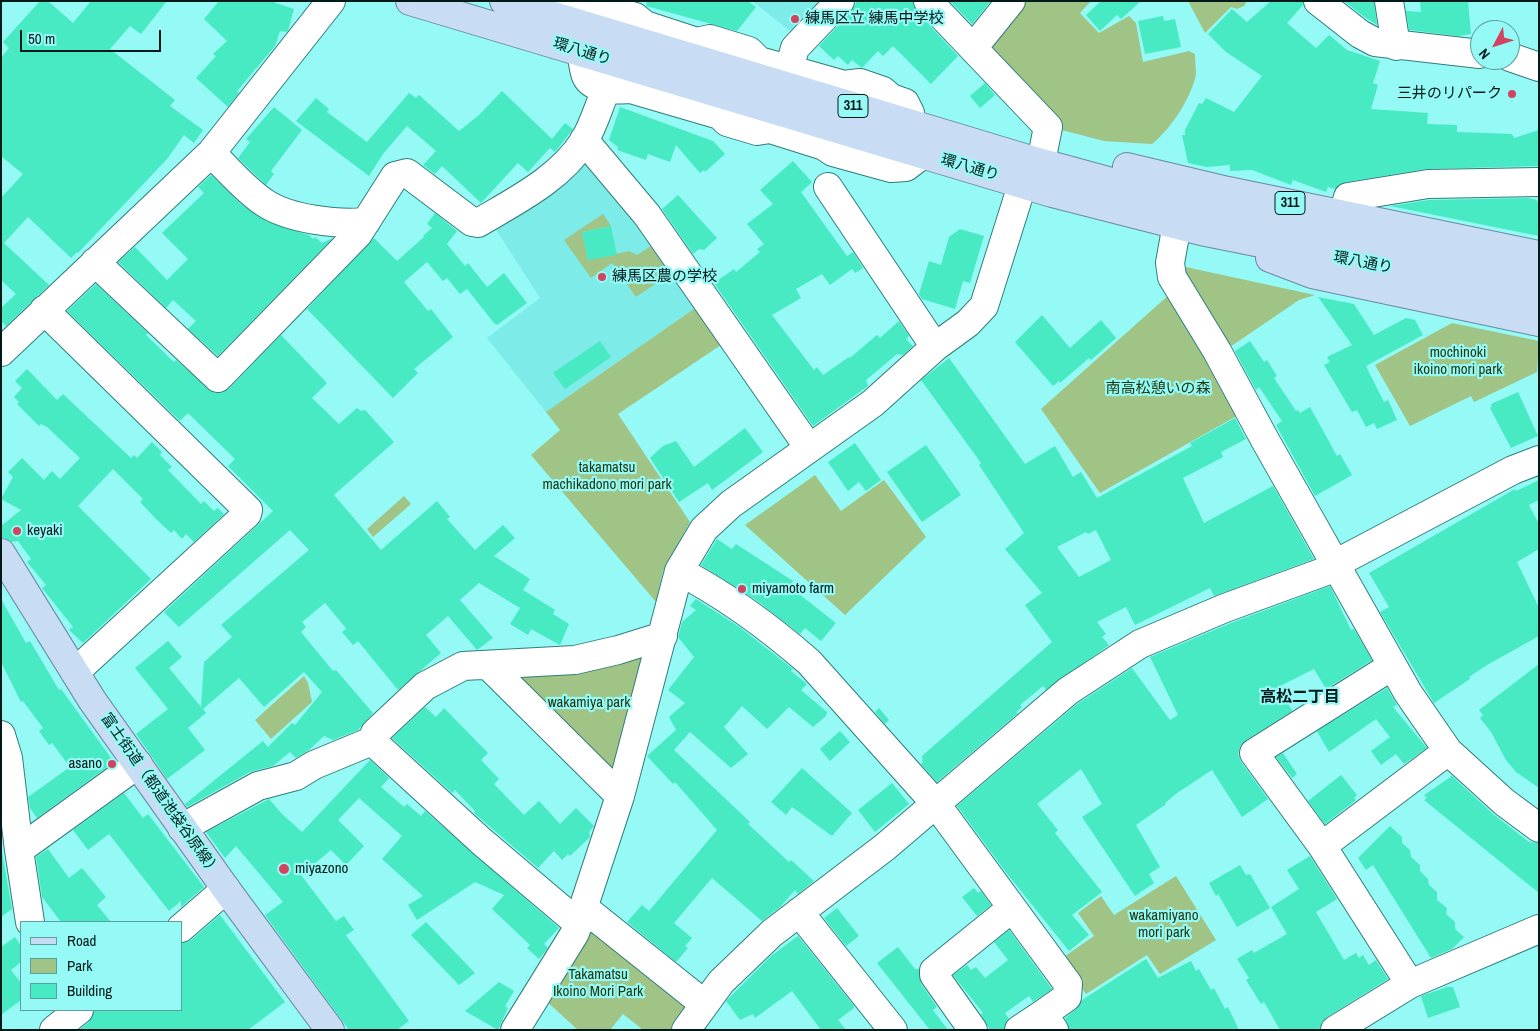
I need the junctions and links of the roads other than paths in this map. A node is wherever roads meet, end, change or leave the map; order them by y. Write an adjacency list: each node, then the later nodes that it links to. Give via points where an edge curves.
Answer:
1 (331, 1): 20 (street)
2 (410, 1): 12 (main road, 環八通り / 311)
3 (504, 1): 18 (main road, 環八通り / 311)
4 (840, 1): 16 (street, via 795,48)
5 (928, 1): 11 (street)
6 (1011, 1): 11 (street)
7 (1318, 1): 10 (street, via 1360,34 1374,42)
8 (1390, 1): 10 (street)
9 (570, 2): 16 (street, via 635,17 645,26 697,42 710,39 733,46 749,51 759,61)
10 (1396, 46): 13 (street)
11 (973, 48): 22 (street, via 1048,127)
12 (581, 52): 17 (street, via 586,78); 21 (main road, 環八通り / 311)
13 (1470, 53)
14 (1520, 60): 15 (street)
15 (1539, 67)
16 (790, 69): 18 (street, via 844,85 860,83 883,91 905,103 910,113)
17 (606, 88): 19 (street); 21 (street, via 617,91 631,89 720,115 727,122 757,131 770,129 824,146 833,152 892,168 906,167)
18 (908, 123): 22 (main road, 環八通り / 311)
19 (584, 140): 27 (street, via 565,165 478,223 472,222 407,172 395,176); 36 (street, via 647,215)
20 (211, 152): 27 (street, via 265,204 289,215 351,224); 29 (street)
21 (923, 154): 22 (main road, 環八通り / 311)
22 (1031, 168): 25 (main road, 311, via 1101,161); 26 (main road, 環八通り / 311); 34 (street, via 984,306 968,323)
23 (1539, 182): 25 (street, via 1428,184 1348,197)
24 (828, 187): 34 (street)
25 (1343, 214): 28 (main road, 311)
26 (1194, 220): 30 (main road, 環八通り / 311); 31 (main road, 環八通り / 311); 33 (main road, via 1312,274); 39 (street, via 1170,263 1172,277 1217,350)
27 (366, 222): 29 (street, via 218,378)
28 (1539, 255)
29 (95, 262): 32 (street)
30 (1539, 276)
31 (1539, 299)
32 (44, 310): 35 (street); 44 (street, via 248,510)
33 (1539, 322)
34 (935, 347): 36 (street, via 873,403)
35 (2, 349)
36 (809, 448): 40 (street, via 730,504 704,529)
37 (1539, 460): 39 (street, via 1513,470)
38 (1, 553): 44 (main road, 富士街道（都道池袋谷原線）)
39 (1336, 566): 43 (street); 50 (street, via 1140,644 1068,691)
40 (679, 571): 41 (street); 50 (street, via 705,584 809,662)
41 (663, 636): 42 (street, via 575,660); 49 (street)
42 (488, 665): 46 (street, via 463,666 425,686 375,733); 49 (street)
43 (1392, 666): 47 (street); 54 (street, via 1254,753)
44 (75, 672): 48 (main road, 富士街道（都道池袋谷原線）)
45 (1, 735): 53 (street, via 8,758)
46 (372, 741): 51 (street, via 296,776 258,786); 58 (street, via 481,841)
47 (1448, 751): 52 (street, via 1504,802); 54 (street)
48 (138, 764): 51 (main road, 富士街道（都道池袋谷原線）); 53 (street)
49 (620, 796): 58 (street)
50 (936, 804): 56 (street); 57 (street)
51 (182, 828): 55 (main road, 富士街道（都道池袋谷原線）)
52 (1539, 828)
53 (12, 833): 59 (street)
54 (1322, 846): 62 (street)
55 (226, 889): 60 (street); 70 (main road, 富士街道（都道池袋谷原線）)
56 (1012, 908): 66 (street, via 1068,984 1067,997); 74 (street, via 934,971)
57 (798, 912): 63 (street, via 740,964); 73 (street)
58 (581, 916): 63 (street); 71 (street, via 575,933)
59 (30, 921)
60 (182, 927)
61 (1539, 929): 62 (street)
62 (1410, 984): 67 (street)
63 (704, 1003): 72 (street)
64 (43, 1011): 68 (street)
65 (78, 1011): 69 (street)
66 (1049, 1022): 75 (street)
67 (1341, 1028)
68 (46, 1030)
69 (54, 1030)
70 (330, 1030)
71 (515, 1030)
72 (686, 1030)
73 (893, 1030)
74 (973, 1030)
75 (1019, 1030)

